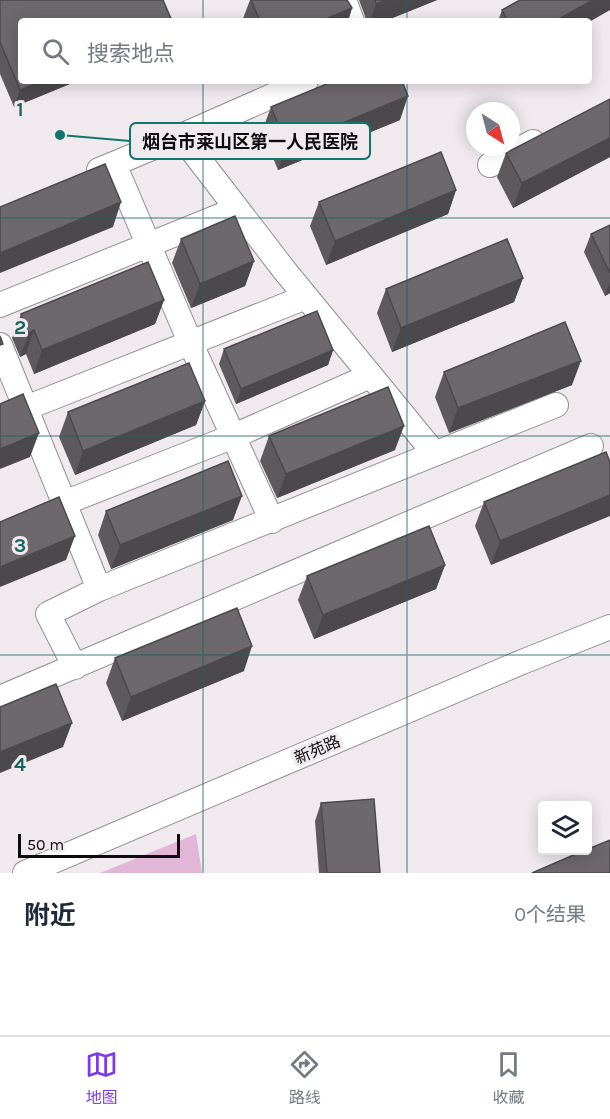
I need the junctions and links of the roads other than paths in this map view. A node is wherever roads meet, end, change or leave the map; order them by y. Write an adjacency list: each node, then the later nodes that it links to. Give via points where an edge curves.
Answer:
1 (344, 0): 2 (street)
2 (351, 18)
3 (299, 84): 5 (street)
4 (550, 134): 7 (street)
5 (181, 136): 6 (street); 9 (street)
6 (114, 164): 8 (street); 10 (street)
7 (490, 165)
8 (83, 176)
9 (237, 209): 10 (street); 11 (street)
10 (149, 245): 12 (street); 13 (street)
11 (306, 297): 13 (street); 15 (street)
12 (0, 305)
13 (190, 342): 17 (street); 18 (street)
14 (0, 345): 17 (street)
15 (370, 376): 18 (street); 20 (street)
16 (556, 405): 20 (street)
17 (26, 408): 21 (street)
18 (234, 436): 21 (street); 22 (street)
19 (591, 446): 25 (street)
20 (435, 454): 22 (street)
21 (64, 503): 23 (street)
22 (272, 521): 23 (street)
23 (99, 589): 25 (street, via 48,614)
24 (610, 627): 27 (street, 新苑路)
25 (75, 667): 26 (street)
26 (0, 698)
27 (25, 873)

